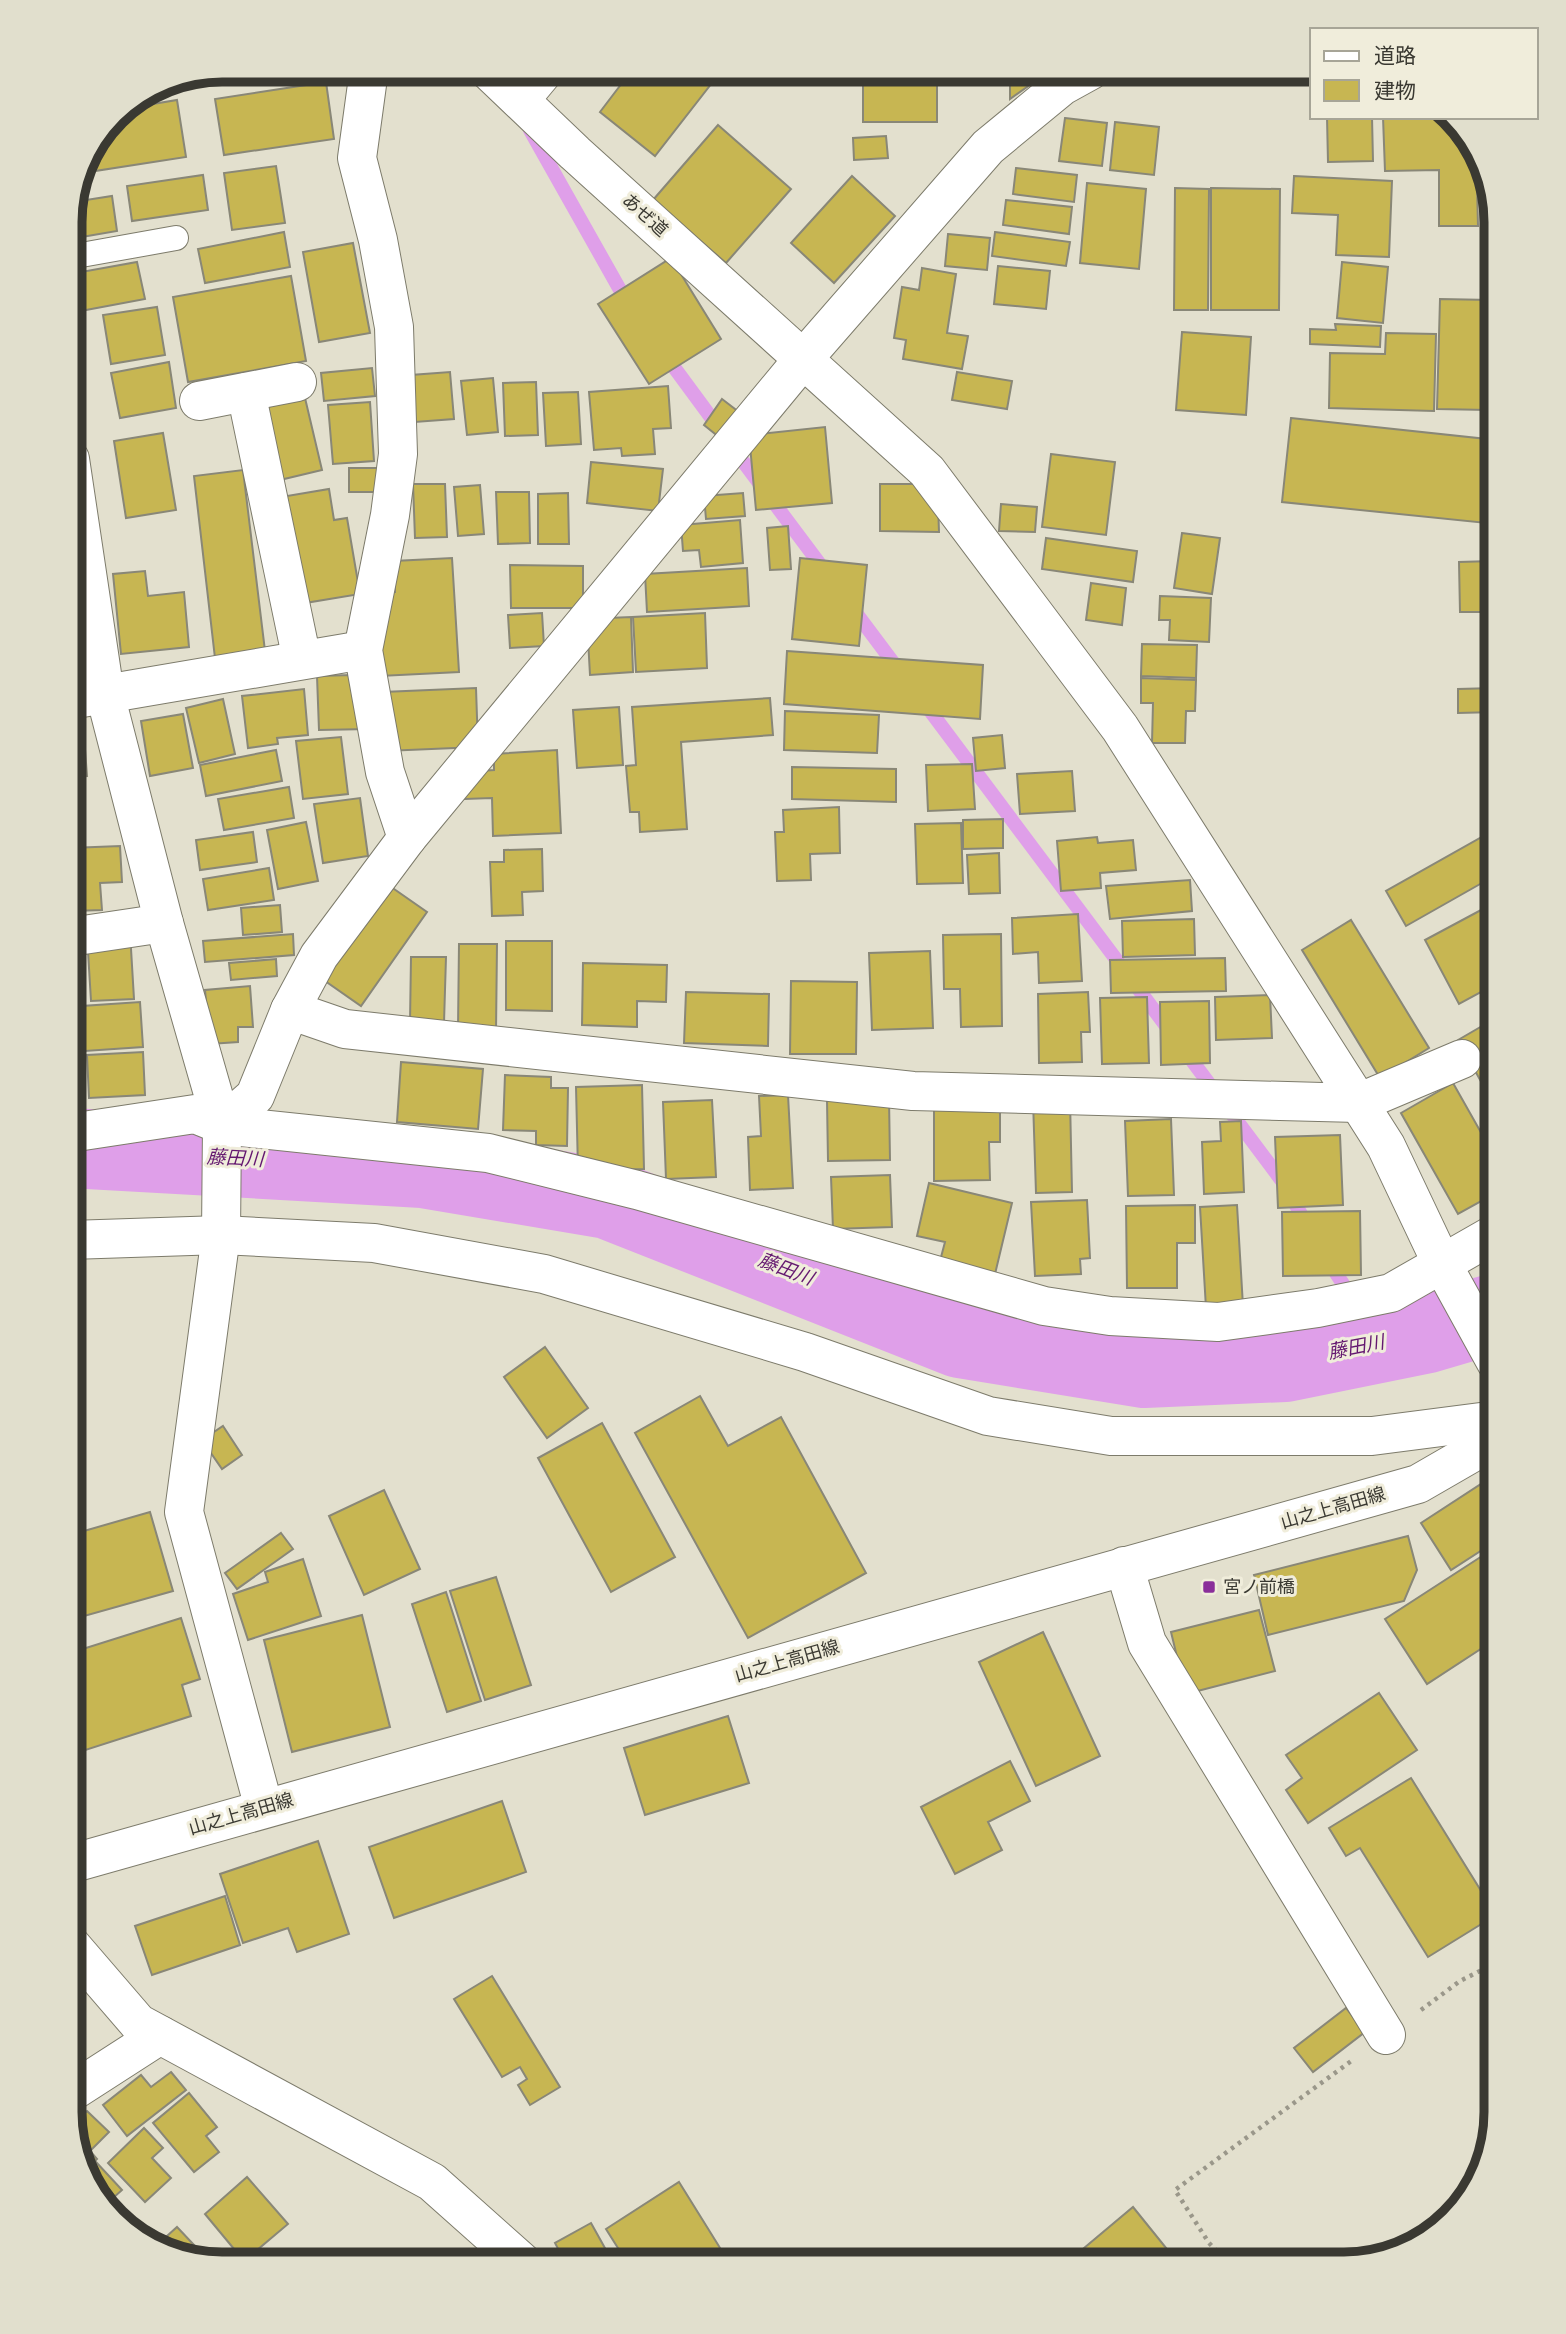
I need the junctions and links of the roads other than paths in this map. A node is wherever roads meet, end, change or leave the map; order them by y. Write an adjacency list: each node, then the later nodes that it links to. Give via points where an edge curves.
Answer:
1 (367, 82): 13 (street, via 357,158 394,327 398,454)
2 (501, 82): 5 (street, あぜ道)
3 (535, 82): 5 (street)
4 (1068, 83): 8 (street, via 988,147)
5 (520, 100): 8 (street, あぜ道)
6 (176, 238): 7 (lane)
7 (83, 255)
8 (804, 358): 16 (street); 21 (street, あぜ道, via 926,471 1112,718)
9 (298, 382): 10 (street)
10 (246, 392): 11 (street); 14 (street)
11 (199, 401)
12 (83, 628): 15 (street)
13 (363, 650): 14 (street); 16 (street, via 385,772)
14 (302, 660): 15 (street)
15 (88, 697): 17 (street)
16 (407, 838): 19 (street, via 319,956)
17 (164, 923): 18 (street); 23 (street)
18 (83, 935)
19 (289, 1010): 21 (street, via 345,1029 913,1091); 23 (street, via 255,1096)
20 (1462, 1059): 21 (street)
21 (1358, 1103): 27 (street, あぜ道, via 1386,1146)
22 (83, 1131): 23 (street, via 195,1114)
23 (222, 1137): 24 (street); 27 (street, via 488,1153 637,1190 1044,1306 1110,1316 1218,1322 1318,1308 1391,1293)
24 (221, 1235): 25 (street); 29 (street, via 374,1243 544,1274 805,1352 988,1416 1111,1436 1372,1436); 32 (street, via 184,1512)
25 (82, 1240)
26 (1484, 1241): 27 (street)
27 (1443, 1267): 28 (street, あぜ道)
28 (1484, 1340)
29 (1484, 1422)
30 (1484, 1446): 31 (street, 山之上高田線, via 1418,1484)
31 (1124, 1566): 32 (street, 山之上高田線); 36 (street, via 1147,1643)
32 (264, 1808): 33 (street, 山之上高田線)
33 (82, 1860)
34 (82, 1958): 35 (street, via 138,2023)
35 (160, 2035): 37 (street); 38 (street, via 432,2182)
36 (1386, 2035)
37 (82, 2085)
38 (510, 2251)

